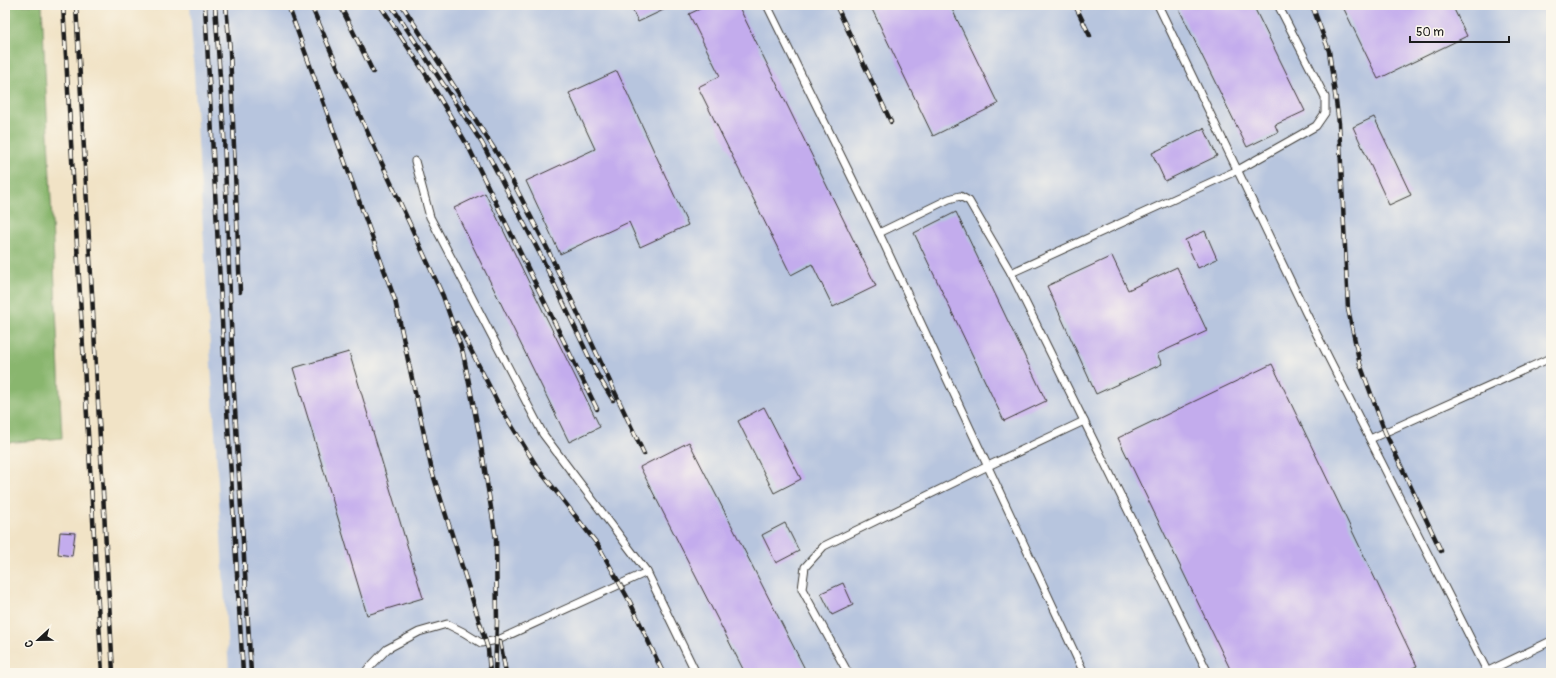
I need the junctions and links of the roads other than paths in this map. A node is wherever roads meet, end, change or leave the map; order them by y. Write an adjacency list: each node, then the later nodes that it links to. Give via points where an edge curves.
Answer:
1 (767, 5): 6 (lane)
2 (1158, 5): 5 (lane)
3 (1278, 5): 5 (lane, via 1325,97 1325,112 1316,126)
4 (415, 161): 12 (lane, via 430,217 544,434)
5 (1238, 170): 7 (lane); 10 (lane)
6 (879, 233): 7 (lane, via 960,196 969,201); 11 (lane)
7 (1012, 273): 9 (lane)
8 (1551, 360): 10 (lane, via 1546,360)
9 (1084, 421): 11 (lane); 19 (lane)
10 (1370, 439): 14 (lane)
11 (988, 466): 17 (lane, via 824,546 805,567 802,589); 18 (lane)
12 (646, 572): 15 (lane, via 498,640 481,643 447,624 419,632 387,649); 16 (lane)
13 (1551, 640): 14 (lane)
14 (1486, 672)
15 (367, 673)
16 (696, 673)
17 (848, 673)
18 (1084, 673)
19 (1208, 673)

